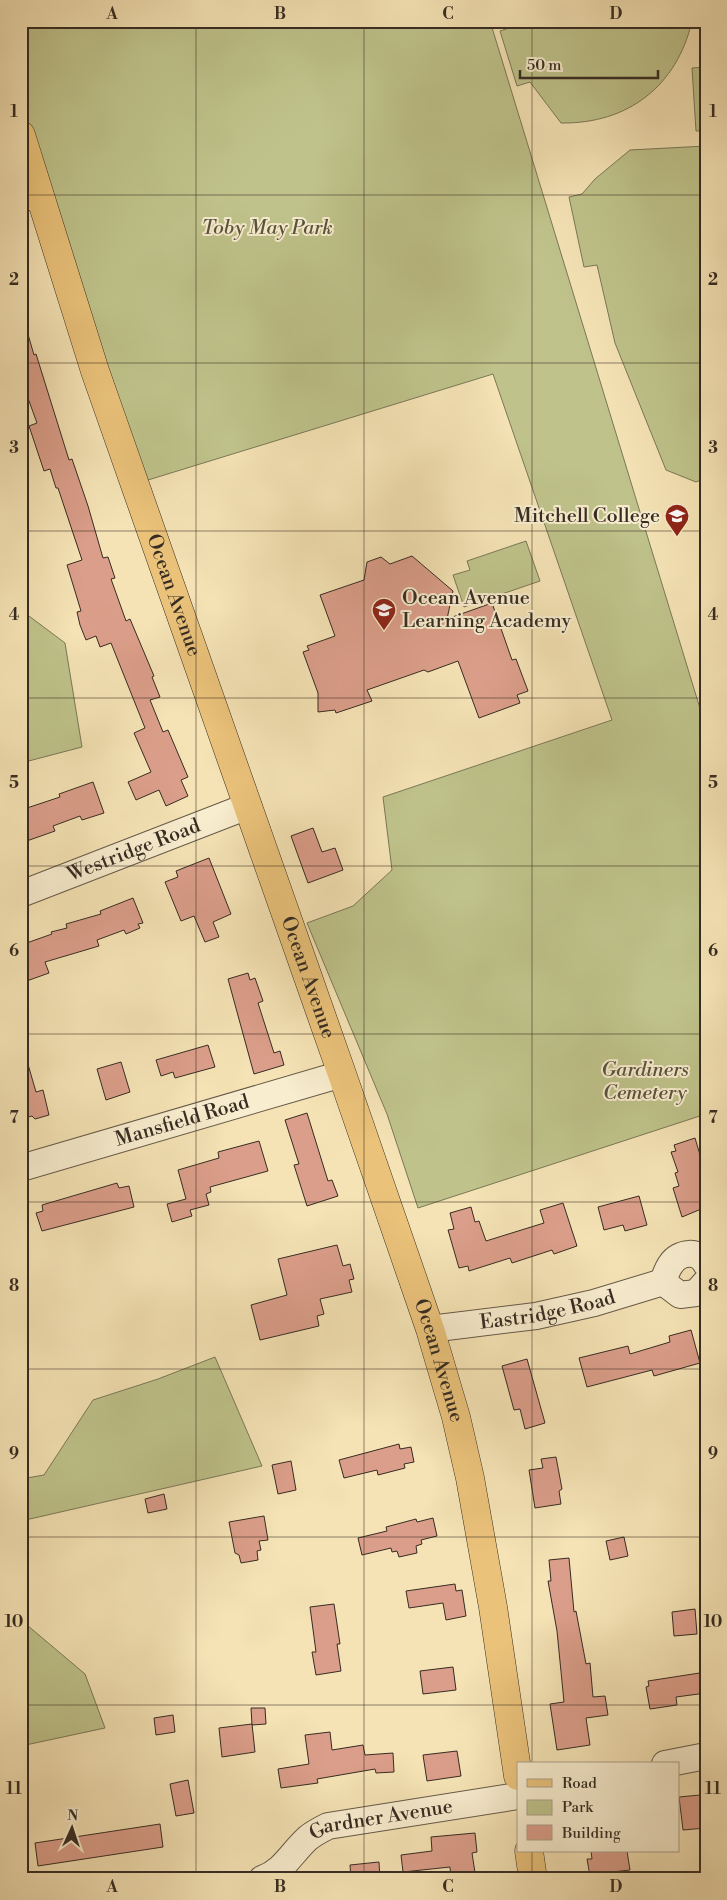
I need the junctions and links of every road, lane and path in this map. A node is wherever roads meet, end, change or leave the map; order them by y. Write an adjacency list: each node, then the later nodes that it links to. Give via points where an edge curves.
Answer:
1 (21, 134): 2 (main road, Ocean Avenue)
2 (30, 197): 3 (main road, Ocean Avenue, via 95,370)
3 (248, 806): 4 (street, Westridge Road); 5 (main road, Ocean Avenue)
4 (21, 894)
5 (342, 1074): 6 (street, Mansfield Road); 10 (main road, Ocean Avenue)
6 (21, 1168)
7 (706, 1264): 8 (street, via 692,1253 678,1256 669,1265)
8 (663, 1282): 9 (street, via 680,1294 696,1293); 10 (street, Eastridge Road, via 536,1316)
9 (706, 1282)
10 (430, 1329): 13 (main road, Ocean Avenue, via 470,1478 494,1606)
11 (706, 1756): 12 (street)
12 (675, 1762)
13 (517, 1769)
14 (517, 1796): 16 (street, Gardner Avenue, via 328,1826 309,1836 284,1865)
15 (529, 1852): 17 (main road)
16 (262, 1879)
17 (533, 1879)

